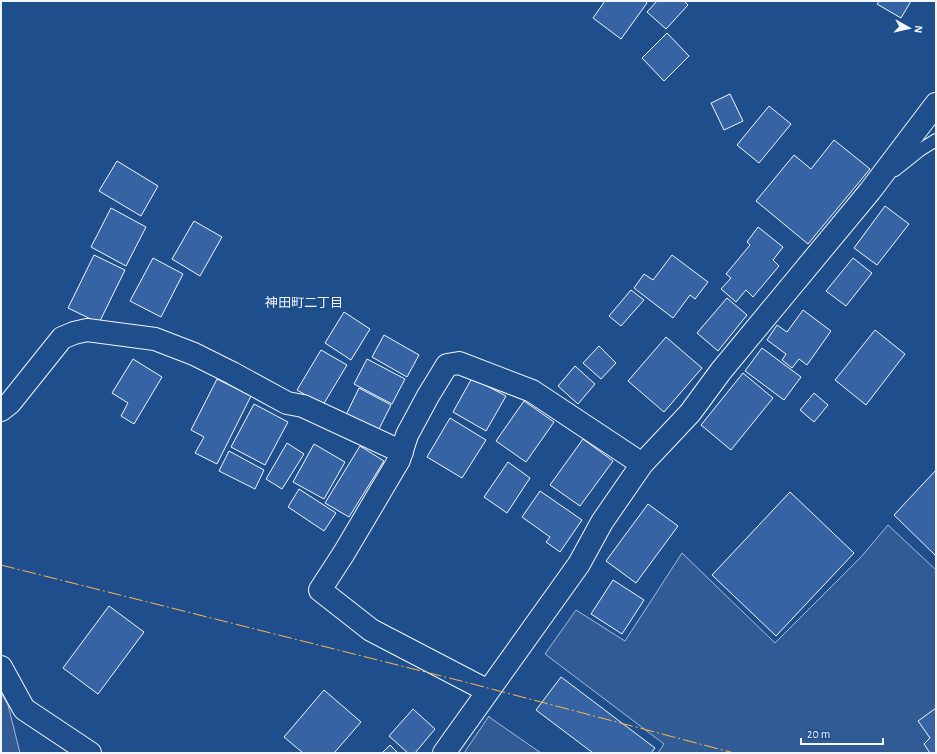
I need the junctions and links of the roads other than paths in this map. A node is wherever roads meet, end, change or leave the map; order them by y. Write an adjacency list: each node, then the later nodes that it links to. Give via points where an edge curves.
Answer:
1 (936, 104): 3 (street)
2 (936, 140): 3 (lane)
3 (870, 191): 6 (street, via 721,371 690,413)
4 (1, 410): 5 (street, via 10,403 62,338 87,330 155,339 194,354 287,403 302,406)
5 (402, 452): 6 (street, via 407,435 447,365 459,363 532,391); 8 (street, via 400,460 320,590 371,630)
6 (642, 464): 8 (street, via 602,522 579,564)
7 (1, 667): 9 (street, via 24,709)
8 (488, 691): 10 (street)
9 (90, 753)
10 (444, 753)

